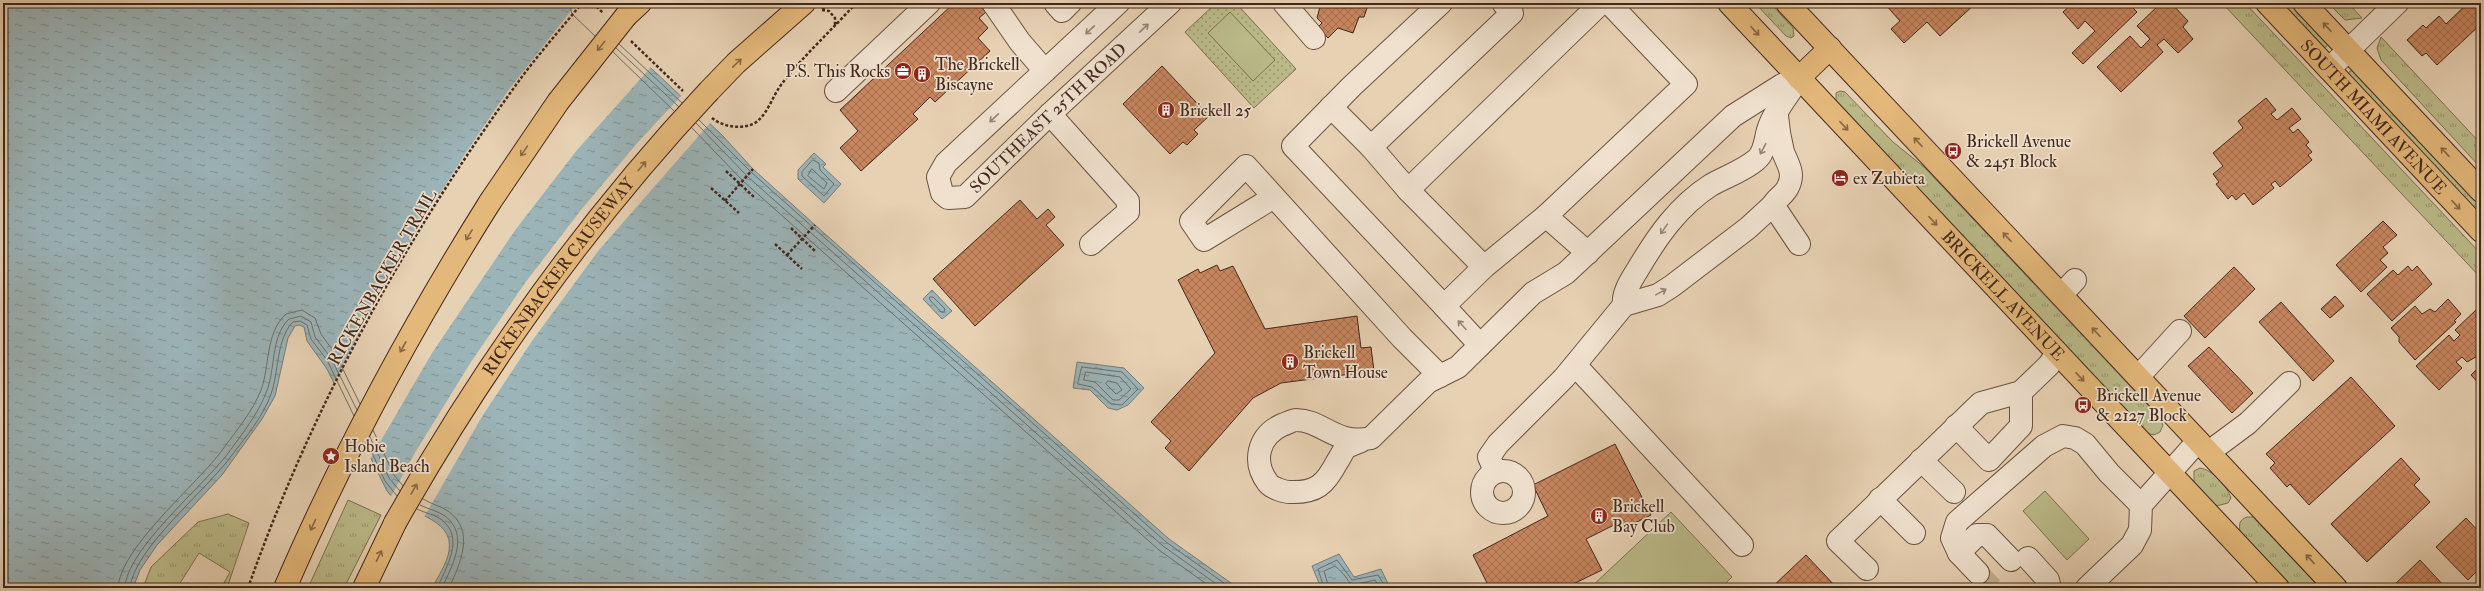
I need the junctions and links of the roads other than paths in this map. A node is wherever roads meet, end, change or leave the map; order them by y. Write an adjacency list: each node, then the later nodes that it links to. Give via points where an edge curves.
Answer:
1 (929, 3): 27 (street)
2 (993, 3): 24 (street, via 1020,42)
3 (1055, 3): 4 (street, via 1062,11)
4 (1070, 3)
5 (1118, 3): 22 (street, SOUTHEAST 25TH ROAD, one-way to 22)
6 (1170, 3): 25 (street, SOUTHEAST 25TH ROAD, one-way to 6)
7 (1284, 3): 19 (street)
8 (1441, 3): 28 (street)
9 (1503, 3): 31 (street, via 1512,13)
10 (1601, 3): 32 (street)
11 (1609, 3): 36 (street, via 1686,84)
12 (1729, 3): 26 (main road, BRICKELL AVENUE, one-way to 26)
13 (1787, 3): 20 (main road)
14 (2267, 3): 23 (main road, SOUTH MIAMI AVENUE)
15 (2304, 3): 21 (main road, SOUTH MIAMI AVENUE, one-way to 15)
16 (2397, 3): 21 (street)
17 (813, 6): 67 (main road, RICKENBACKER CAUSEWAY, one-way to 17, bridge, via 395,523 463,407 539,295 604,210 736,63)
18 (632, 14): 66 (main road, one-way to 66, bridge, via 579,74 531,140 468,236 402,349 330,489)
19 (1314, 38)
20 (1830, 48): 26 (main road); 49 (main road, one-way to 20, via 2068,287)
21 (2348, 50): 23 (street); 33 (main road, SOUTH MIAMI AVENUE, one-way to 21)
22 (1067, 51): 24 (street, SOUTHEAST 25TH ROAD); 25 (street)
23 (2328, 69): 37 (main road, SOUTH MIAMI AVENUE, one-way to 37)
24 (1045, 71): 30 (street, SOUTHEAST 25TH ROAD, one-way to 30, via 946,163 938,177 942,193 948,198 965,197)
25 (1089, 77): 30 (street, SOUTHEAST 25TH ROAD)
26 (1799, 78): 29 (street); 40 (street, via 1782,85 1733,116); 46 (main road, BRICKELL AVENUE, one-way to 46)
27 (836, 91)
28 (1331, 107): 31 (street); 43 (street, via 1293,146)
29 (1776, 112): 35 (street, via 1780,137 1791,166 1792,178 1788,189); 42 (street, one-way to 42, via 1765,145 1756,160 1710,186 1671,219 1629,284 1623,300)
30 (1050, 114): 38 (street, via 1128,201 1128,212)
31 (1371, 147): 32 (street)
32 (1408, 190): 41 (street)
33 (2481, 191)
34 (1274, 197): 48 (street, via 1402,338)
35 (1773, 205): 39 (street); 42 (street, one-way to 35, via 1650,298 1672,286 1748,228)
36 (1546, 216): 40 (street); 41 (street)
37 (2481, 231)
38 (1091, 244)
39 (1799, 244)
40 (1588, 253): 45 (street, via 1566,273 1533,293)
41 (1484, 267): 43 (street)
42 (1624, 305): 47 (street)
43 (1444, 306): 45 (street, one-way to 43)
44 (2180, 331): 49 (street)
45 (1480, 345): 48 (street, via 1458,367)
46 (2057, 353): 51 (street); 57 (main road, BRICKELL AVENUE, one-way to 57)
47 (1575, 365): 56 (street, via 1498,444 1489,457); 62 (street)
48 (1440, 376): 53 (street, via 1428,382 1371,438)
49 (2138, 377): 54 (main road)
50 (2289, 383): 54 (street, via 2248,423)
51 (2021, 392): 52 (street, via 1980,403); 52 (street, via 2021,426 1989,460)
52 (1956, 426): 55 (street)
53 (1361, 441)
54 (2203, 446): 57 (street); 71 (main road, one-way to 54)
55 (1921, 460): 58 (street); 59 (street)
56 (1495, 471)
57 (2169, 472): 60 (street); 70 (main road, BRICKELL AVENUE)
58 (1954, 492)
59 (1880, 499): 61 (street); 64 (street, via 1838,541)
60 (2141, 505): 63 (street, via 2109,474 2085,444 2063,436 2044,446 1957,522 1952,538); 69 (street, via 2140,530 2132,545)
61 (1914, 533)
62 (1742, 544)
63 (1959, 553): 65 (street); 68 (street, via 1977,535 1987,535 2048,580)
64 (1867, 569)
65 (1978, 573)
66 (285, 588)
67 (364, 588)
68 (2050, 588)
69 (2087, 588)
70 (2278, 588)
71 (2336, 588)

